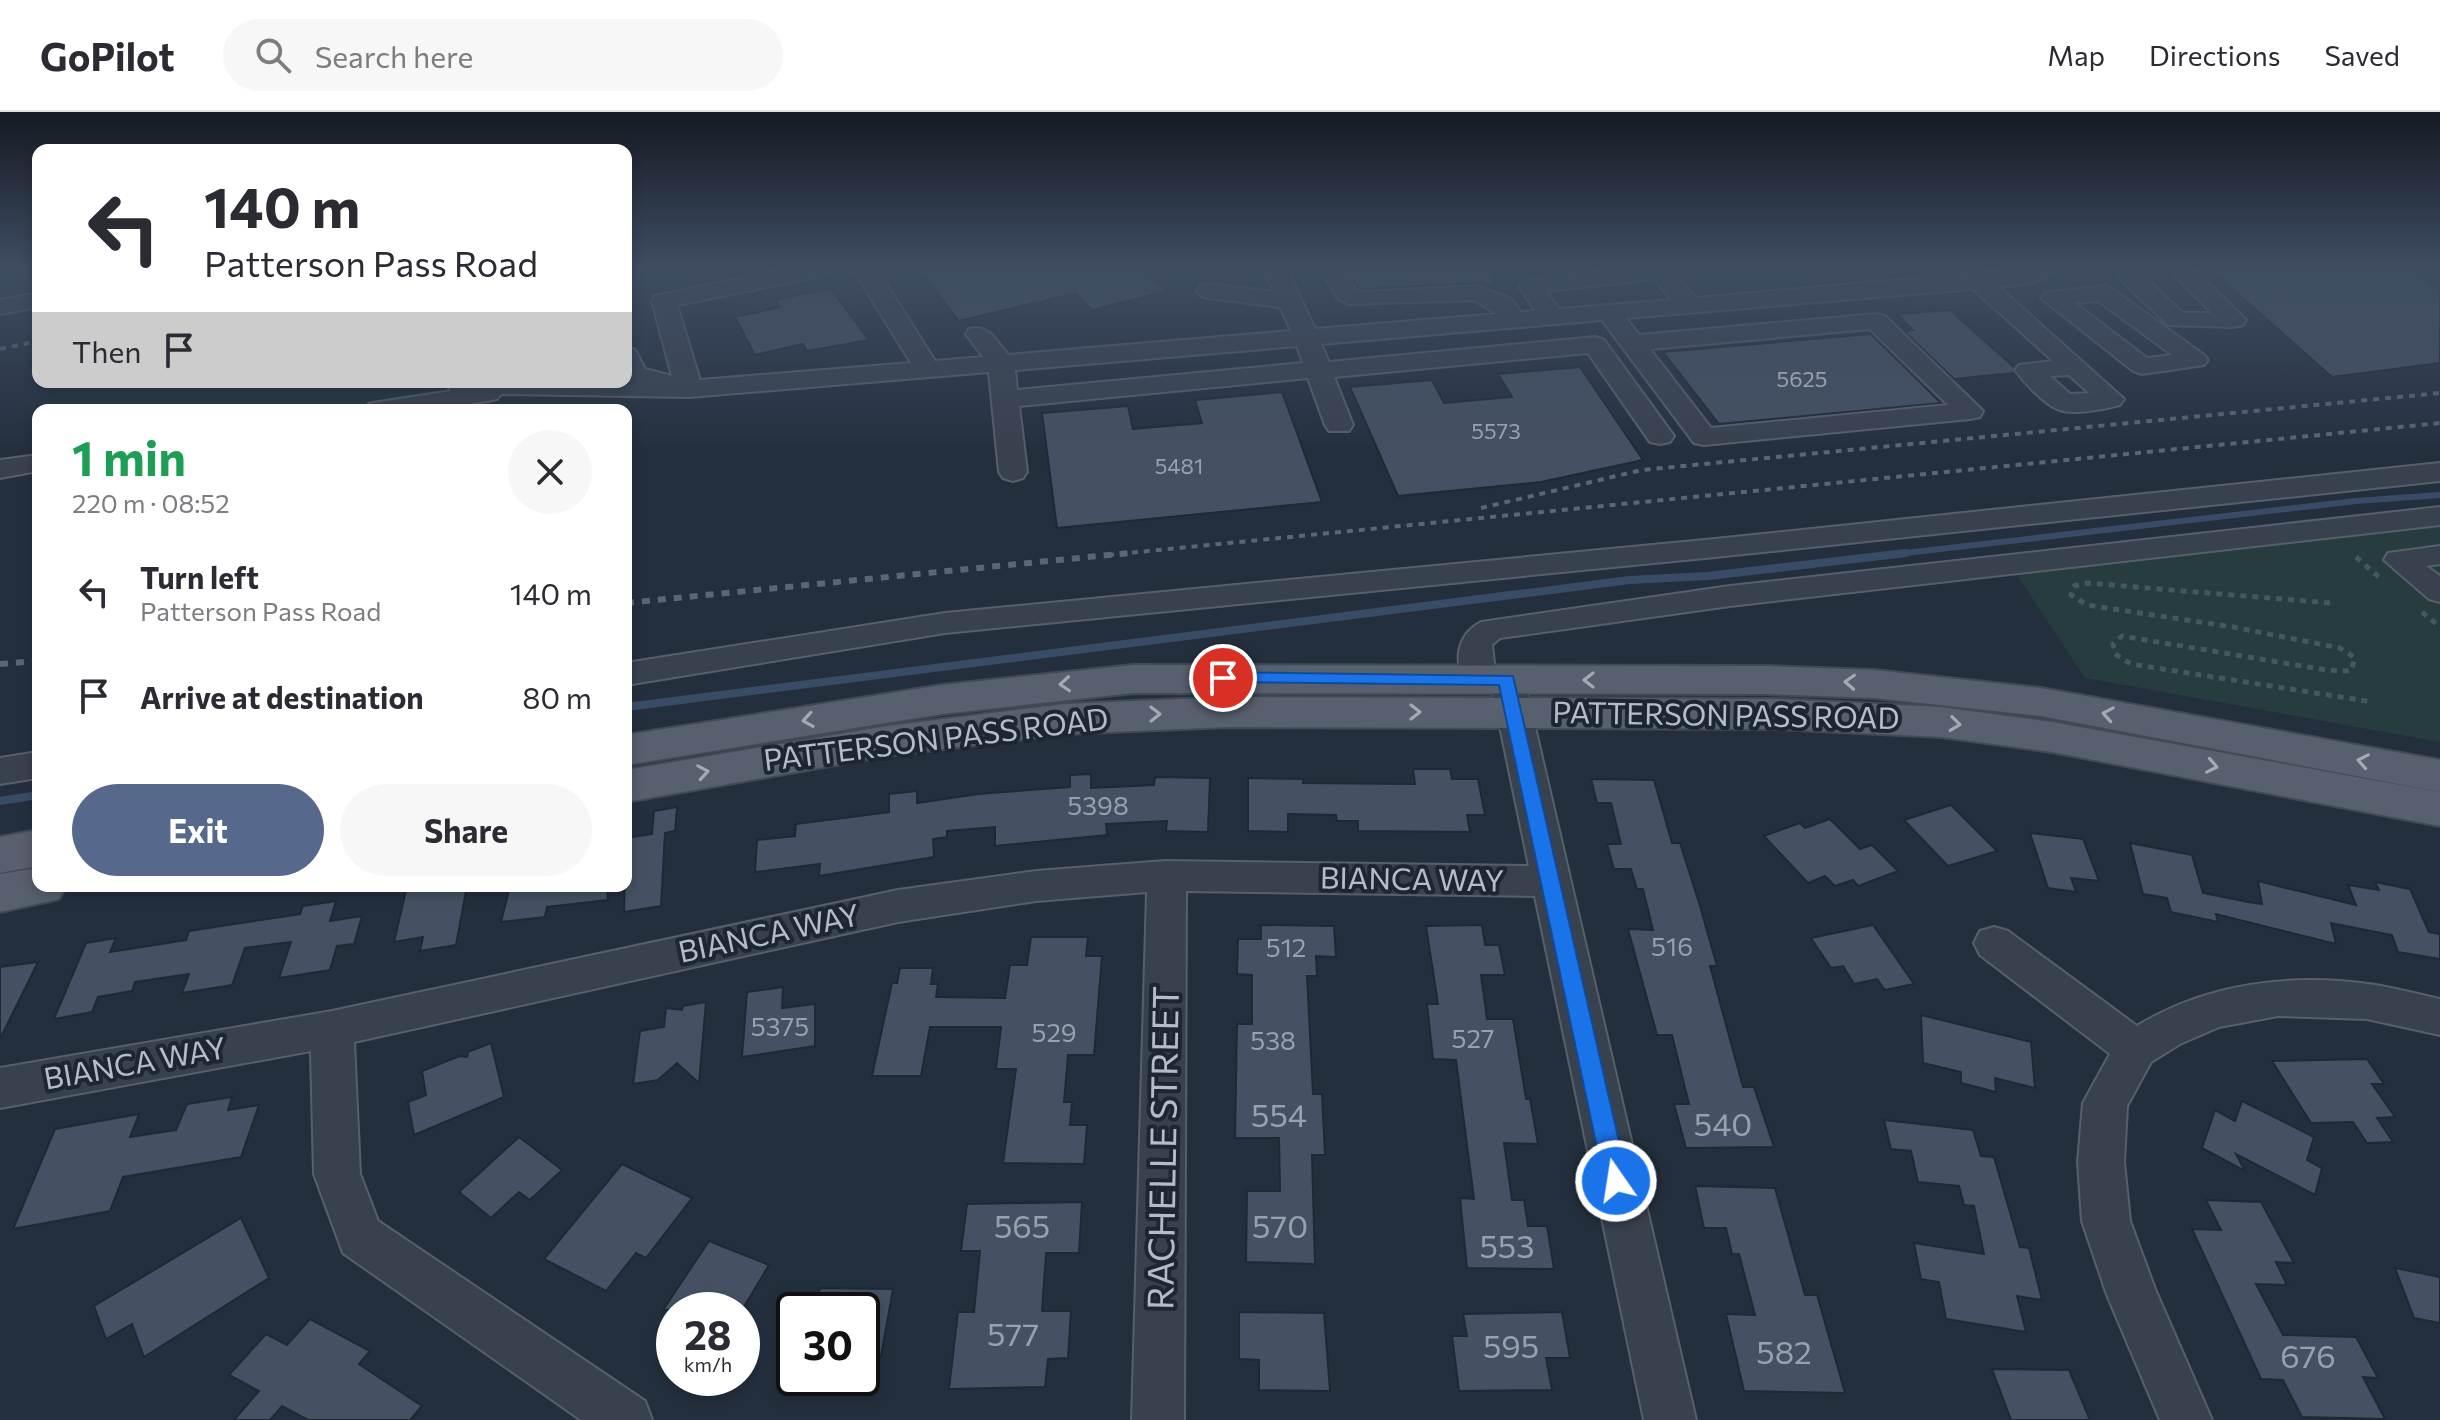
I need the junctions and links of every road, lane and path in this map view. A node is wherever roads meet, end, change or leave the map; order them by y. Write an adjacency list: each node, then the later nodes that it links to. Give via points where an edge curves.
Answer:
1 (672, 330): 23 (street)
2 (903, 330): 19 (street)
3 (1303, 330): 13 (street)
4 (1379, 330): 13 (street)
5 (1622, 330): 14 (street)
6 (1776, 330): 14 (street)
7 (1885, 330): 14 (street, via 1970,411 1704,437)
8 (2026, 330): 17 (street)
9 (2095, 330): 15 (street, via 2142,366)
10 (2154, 330): 15 (street)
11 (2182, 330): 15 (street)
12 (978, 334): 16 (street)
13 (1306, 336): 16 (street); 20 (street)
14 (1632, 343)
15 (2195, 360)
16 (1001, 363): 19 (street); 24 (street)
17 (2075, 367)
18 (632, 369): 23 (street)
19 (928, 370): 23 (street)
20 (1318, 370): 24 (street); 26 (street); 27 (street, via 1595,345)
21 (522, 388): 25 (street)
22 (609, 388): 23 (street)
23 (689, 389)
24 (1005, 399): 30 (street)
25 (418, 404)
26 (1339, 425)
27 (1660, 436)
28 (32, 464): 29 (street)
29 (0, 469)
30 (1013, 472)
31 (2440, 472): 36 (street, via 945,623)
32 (2440, 516): 37 (street, via 1730,596 1492,629 1473,646)
33 (2440, 555): 34 (street, via 2399,560)
34 (2440, 592)
35 (2330, 603): 38 (path, via 2087,583 2074,586 2071,595 2087,605 2340,648 2355,658 2351,671 2326,670 2122,636 2113,644 2115,654 2131,664)
36 (632, 673)
37 (1500, 691): 39 (main road, PATTERSON PASS ROAD, one-way to 39, via 1193,678 1032,686); 42 (main road, PATTERSON PASS ROAD, one-way to 37, via 2093,711 1928,688 1816,681); 43 (main road, PATTERSON PASS ROAD, one-way to 37, via 887,741 1065,719); 44 (main road, PATTERSON PASS ROAD, one-way to 44, via 1941,722 2104,746); 48 (street)
38 (2373, 702)
39 (632, 749)
40 (32, 766): 41 (street)
41 (0, 771)
42 (2440, 776)
43 (632, 785)
44 (2440, 809)
45 (32, 849): 46 (main road)
46 (0, 855)
47 (1165, 876): 48 (street, BIANCA WAY); 53 (street, BIANCA WAY, via 1036,886 898,906); 57 (street, RACHELLE STREET)
48 (1549, 881): 58 (street)
49 (32, 888): 50 (main road)
50 (0, 893)
51 (1994, 943): 54 (street)
52 (2440, 1017): 54 (street, via 2367,1001 2278,998 2213,1010)
53 (332, 1029): 55 (street, BIANCA WAY); 56 (street, via 337,1174 360,1237)
54 (2136, 1049): 59 (street, via 2105,1103 2101,1162 2106,1221)
55 (0, 1088)
56 (626, 1420)
57 (1158, 1420)
58 (1670, 1420)
59 (2186, 1420)

